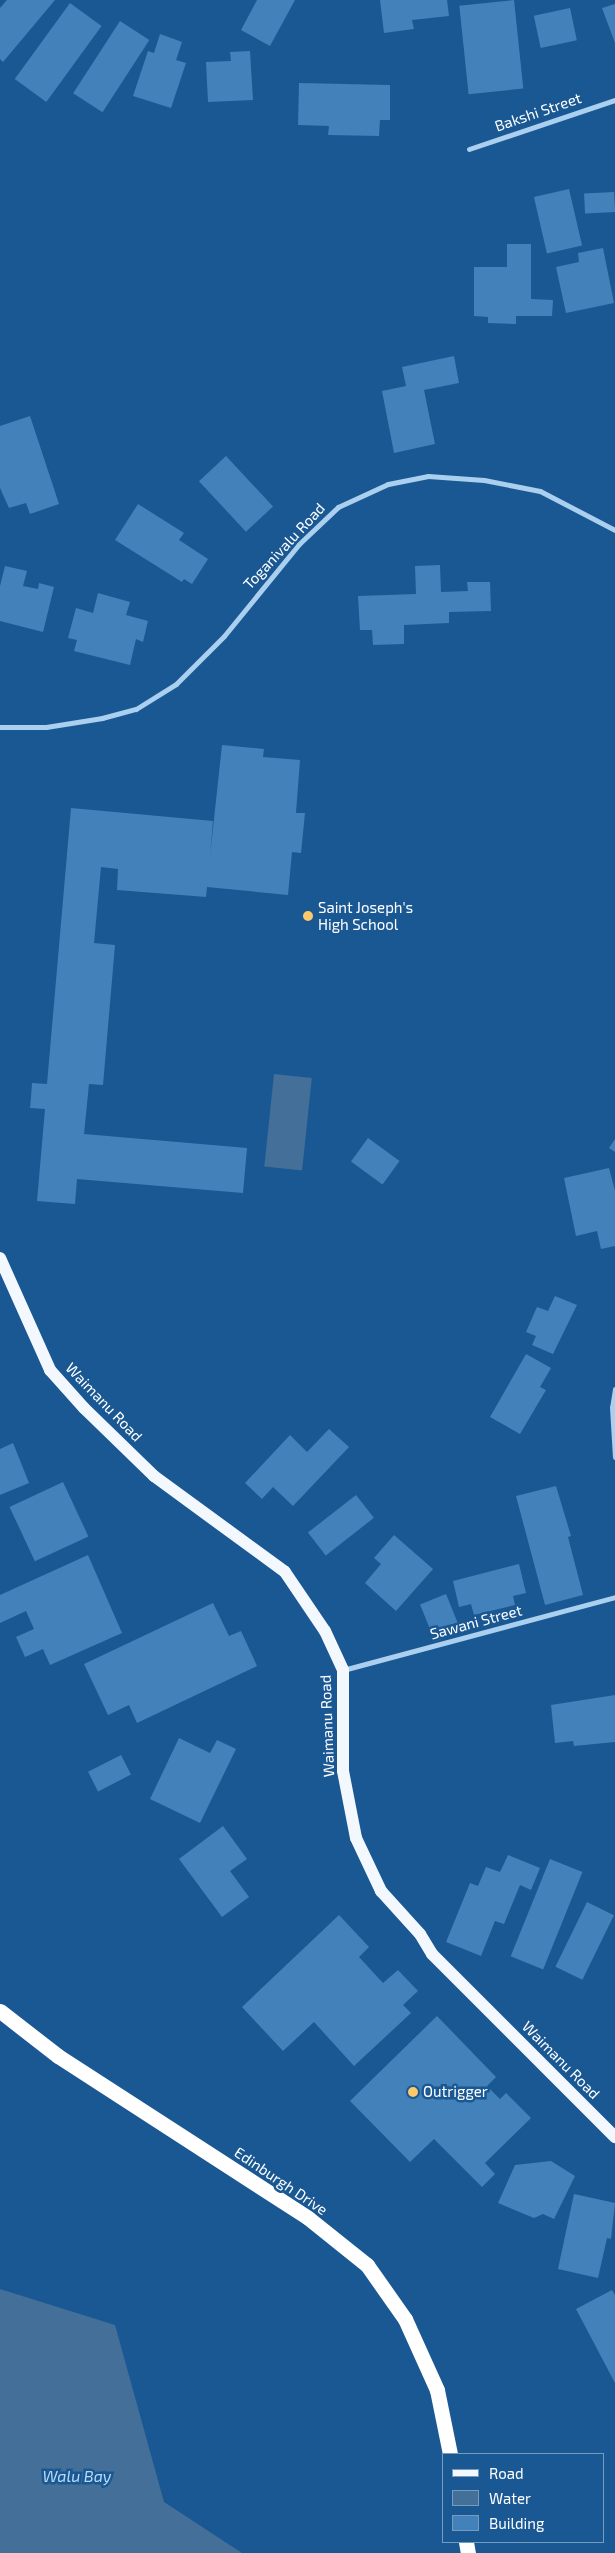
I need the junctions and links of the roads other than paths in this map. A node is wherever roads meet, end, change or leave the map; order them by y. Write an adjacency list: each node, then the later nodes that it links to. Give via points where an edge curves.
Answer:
1 (615, 100): 2 (street, Bakshi Street)
2 (469, 149)
3 (615, 530): 4 (street, Toganivalu Road, via 540,491 484,480 428,476 388,484 338,507 299,544 224,636 168,689 136,709 102,718 46,727)
4 (0, 727)
5 (0, 1258): 9 (main road, Waimanu Road, via 50,1370 154,1476 285,1572 325,1631)
6 (615, 1389): 7 (street, via 612,1439)
7 (615, 1457)
8 (615, 1597): 9 (street, Sawani Street)
9 (343, 1670): 11 (main road, Waimanu Road, via 343,1771 356,1838 381,1891 420,1934 432,1954)
10 (0, 2011): 12 (highway, Edinburgh Drive, via 58,2056 307,2217 366,2265 405,2319 437,2390)
11 (615, 2137)
12 (450, 2453)

